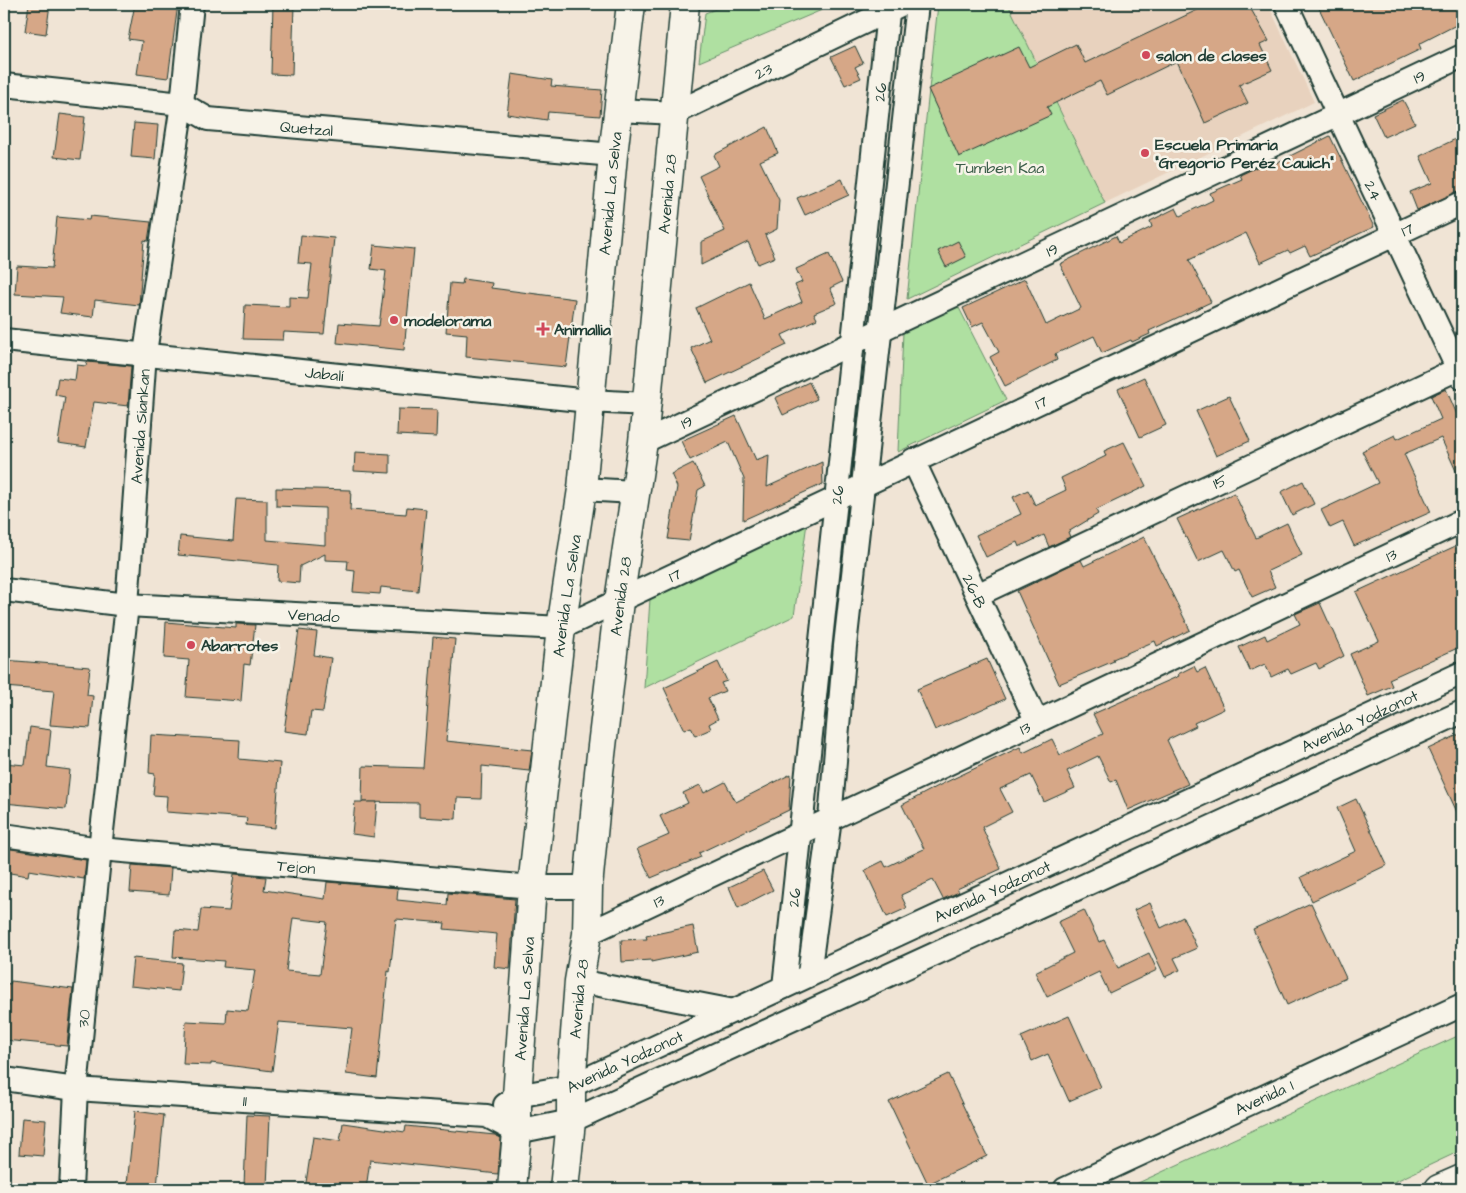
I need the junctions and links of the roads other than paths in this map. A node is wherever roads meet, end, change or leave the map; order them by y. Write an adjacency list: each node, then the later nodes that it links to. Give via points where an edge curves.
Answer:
1 (192, 4): 9 (street, Avenida Siankan)
2 (631, 4): 10 (street, Avenida La Selva)
3 (684, 4): 11 (street, Avenida 28)
4 (916, 4): 16 (street)
5 (1286, 4): 12 (street, 24)
6 (893, 6): 11 (street, 23); 18 (street, 26)
7 (1462, 56): 12 (street, 19)
8 (4, 85): 9 (street, Quetzal)
9 (182, 104): 13 (street, Quetzal, via 208,119); 19 (street, Avenida Siankan)
10 (618, 110): 11 (street, 23); 13 (street, Avenida La Selva)
11 (675, 113): 22 (street, Avenida 28)
12 (1338, 115): 15 (street, 24); 16 (street, 19)
13 (613, 155): 21 (street, Avenida La Selva)
14 (1462, 203): 15 (street, 17)
15 (1395, 235): 20 (street, 24); 24 (street, 17)
16 (878, 331): 18 (street, 19); 25 (street)
17 (4, 340): 19 (street, Jabalí)
18 (853, 343): 23 (street, 19); 28 (street, 26)
19 (145, 353): 21 (street, Jabalí); 33 (street, Avenida Siankan)
20 (1461, 371): 31 (street, 15)
21 (590, 401): 22 (street, Jabalí); 26 (street, Avenida La Selva)
22 (646, 404): 23 (street, Avenida 28)
23 (643, 442): 27 (street, Avenida 28)
24 (913, 460): 25 (street, 17); 31 (street, 26-B)
25 (862, 485): 28 (street, 17); 38 (street)
26 (582, 489): 27 (street); 34 (street, Avenida La Selva)
27 (634, 492): 32 (street, Avenida 28)
28 (836, 497): 32 (street, 17); 39 (street, 26)
29 (1462, 521): 37 (street, 13)
30 (4, 590): 33 (street, Venado)
31 (977, 596): 37 (street, 26-B)
32 (619, 601): 34 (street, Venado); 42 (street, Avenida 28)
33 (127, 605): 34 (street, Venado); 41 (street, Avenida Siankan)
34 (561, 628): 43 (street, Avenida La Selva)
35 (1462, 673): 45 (street, Avenida Yodzonot)
36 (1462, 712): 55 (street, Avenida Yodzonot)
37 (1037, 722): 38 (street, 13)
38 (830, 819): 39 (street, 13); 45 (street)
39 (801, 833): 44 (street, 13); 47 (street, 26)
40 (4, 835): 41 (street, Tejon)
41 (100, 849): 43 (street, Tejon); 52 (street, 30)
42 (588, 887): 43 (street, Tejon); 44 (street, Avenida 28)
43 (532, 888): 53 (street, Avenida La Selva)
44 (588, 934): 46 (street, Avenida 28)
45 (809, 974): 47 (street, Avenida Yodzonot)
46 (580, 981): 49 (street); 51 (street, Avenida 28)
47 (784, 987): 49 (street, Avenida Yodzonot)
48 (1462, 1005): 61 (street, Avenida 1)
49 (734, 1011): 51 (street, Avenida Yodzonot)
50 (4, 1079): 52 (street, 11)
51 (571, 1086): 53 (street, Avenida Yodzonot); 55 (street, Avenida 28)
52 (76, 1088): 54 (street, 11); 58 (street, 30)
53 (517, 1096): 54 (street); 56 (street, Avenida La Selva)
54 (487, 1116): 56 (street)
55 (571, 1121): 56 (street, Avenida Yodzonot); 60 (street, Avenida 28)
56 (518, 1132): 59 (street, Avenida La Selva)
57 (1462, 1179): 62 (street)
58 (71, 1189)
59 (512, 1189)
60 (564, 1189)
61 (1065, 1189)
62 (1438, 1189)

